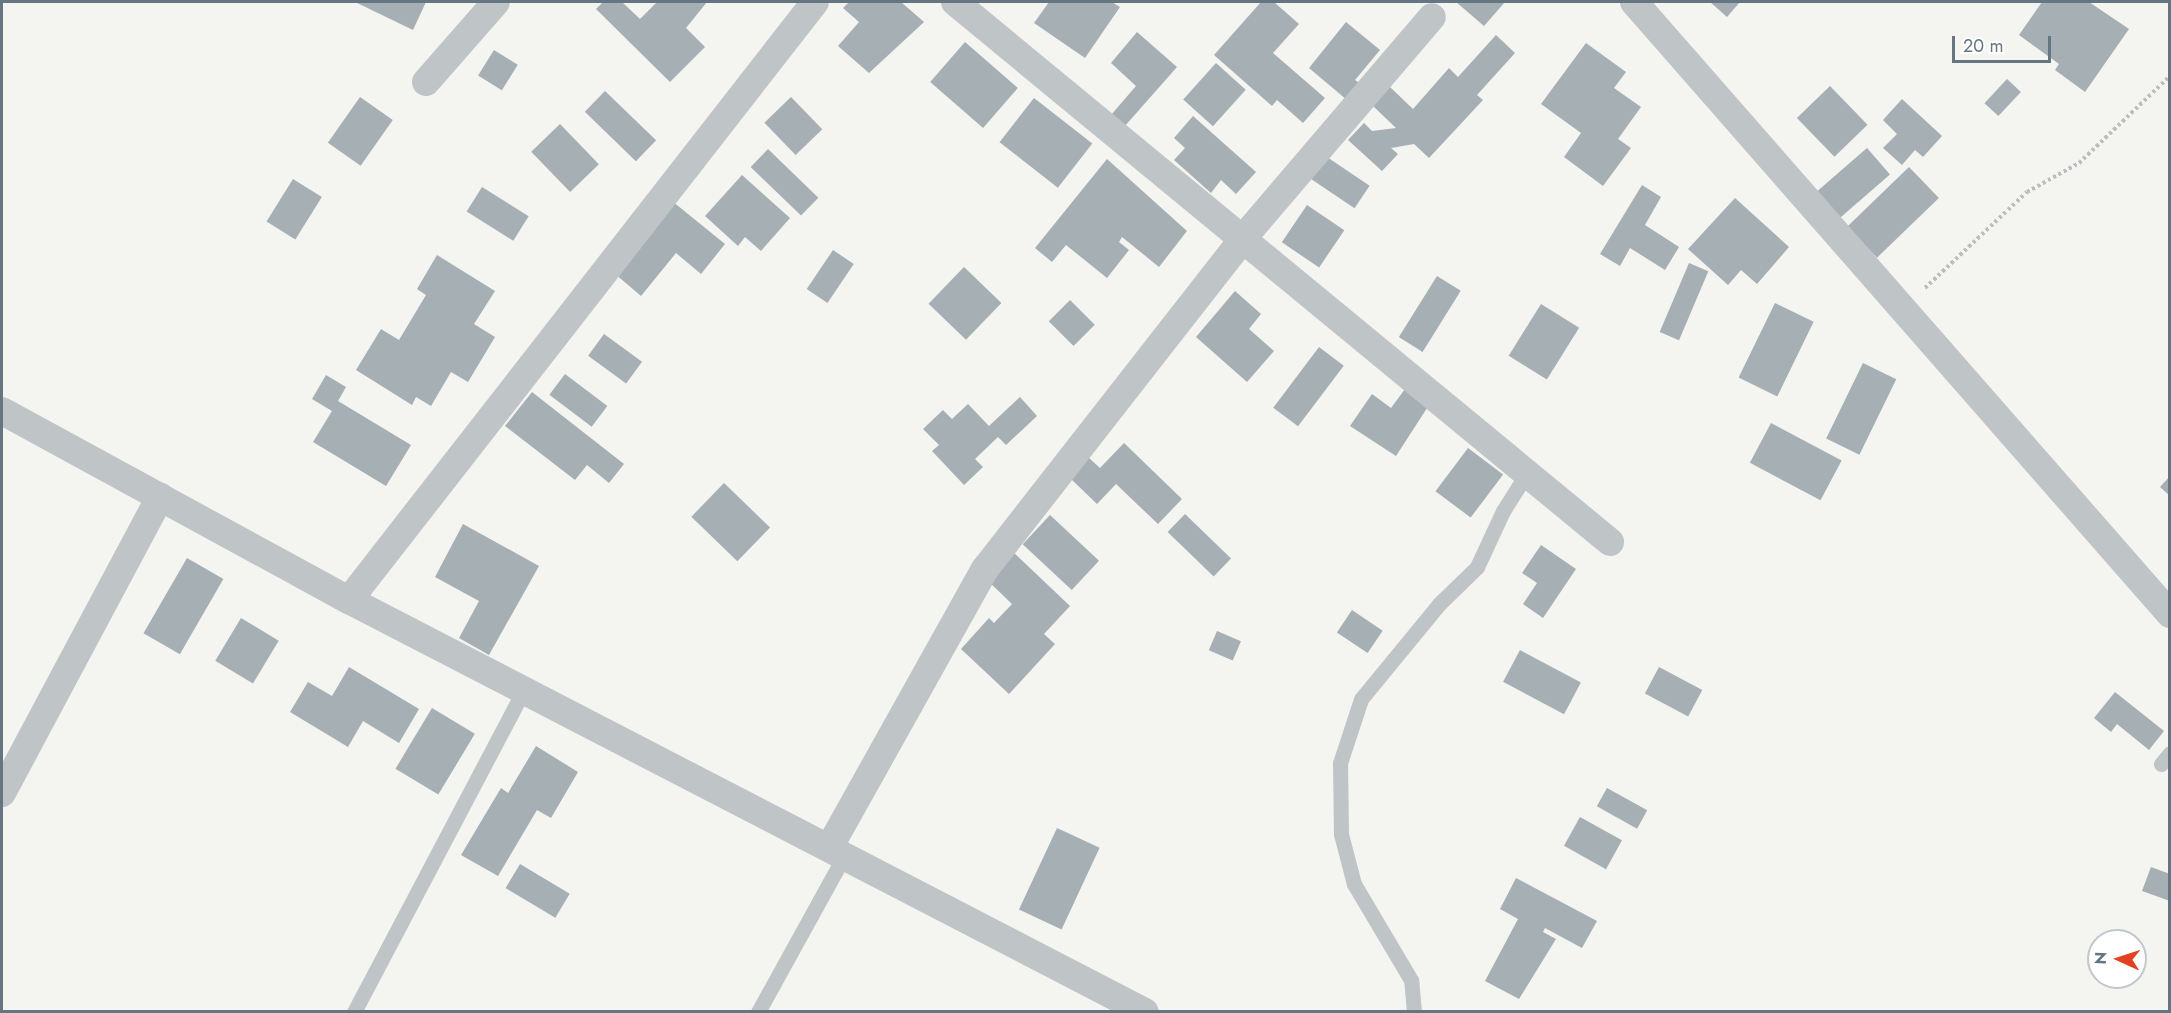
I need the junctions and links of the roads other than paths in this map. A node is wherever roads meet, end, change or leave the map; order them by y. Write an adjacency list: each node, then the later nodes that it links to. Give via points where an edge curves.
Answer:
1 (496, 2): 6 (street)
2 (815, 2): 12 (street)
3 (955, 2): 7 (street)
4 (1634, 2): 13 (street)
5 (1432, 17): 7 (street)
6 (426, 82)
7 (1244, 237): 9 (street); 16 (street, via 985,569)
8 (2, 411): 10 (street)
9 (1527, 473): 11 (street); 20 (lane, via 1503,511 1478,567 1439,604 1361,699 1341,763 1341,834 1354,884 1411,980)
10 (160, 497): 12 (street); 15 (street)
11 (1610, 542)
12 (349, 600): 14 (street)
13 (2169, 614)
14 (524, 690): 16 (street); 17 (lane)
15 (2, 792)
16 (836, 852): 18 (lane); 19 (street)
17 (354, 1011)
18 (759, 1011)
19 (1144, 1011)
20 (1414, 1011)

